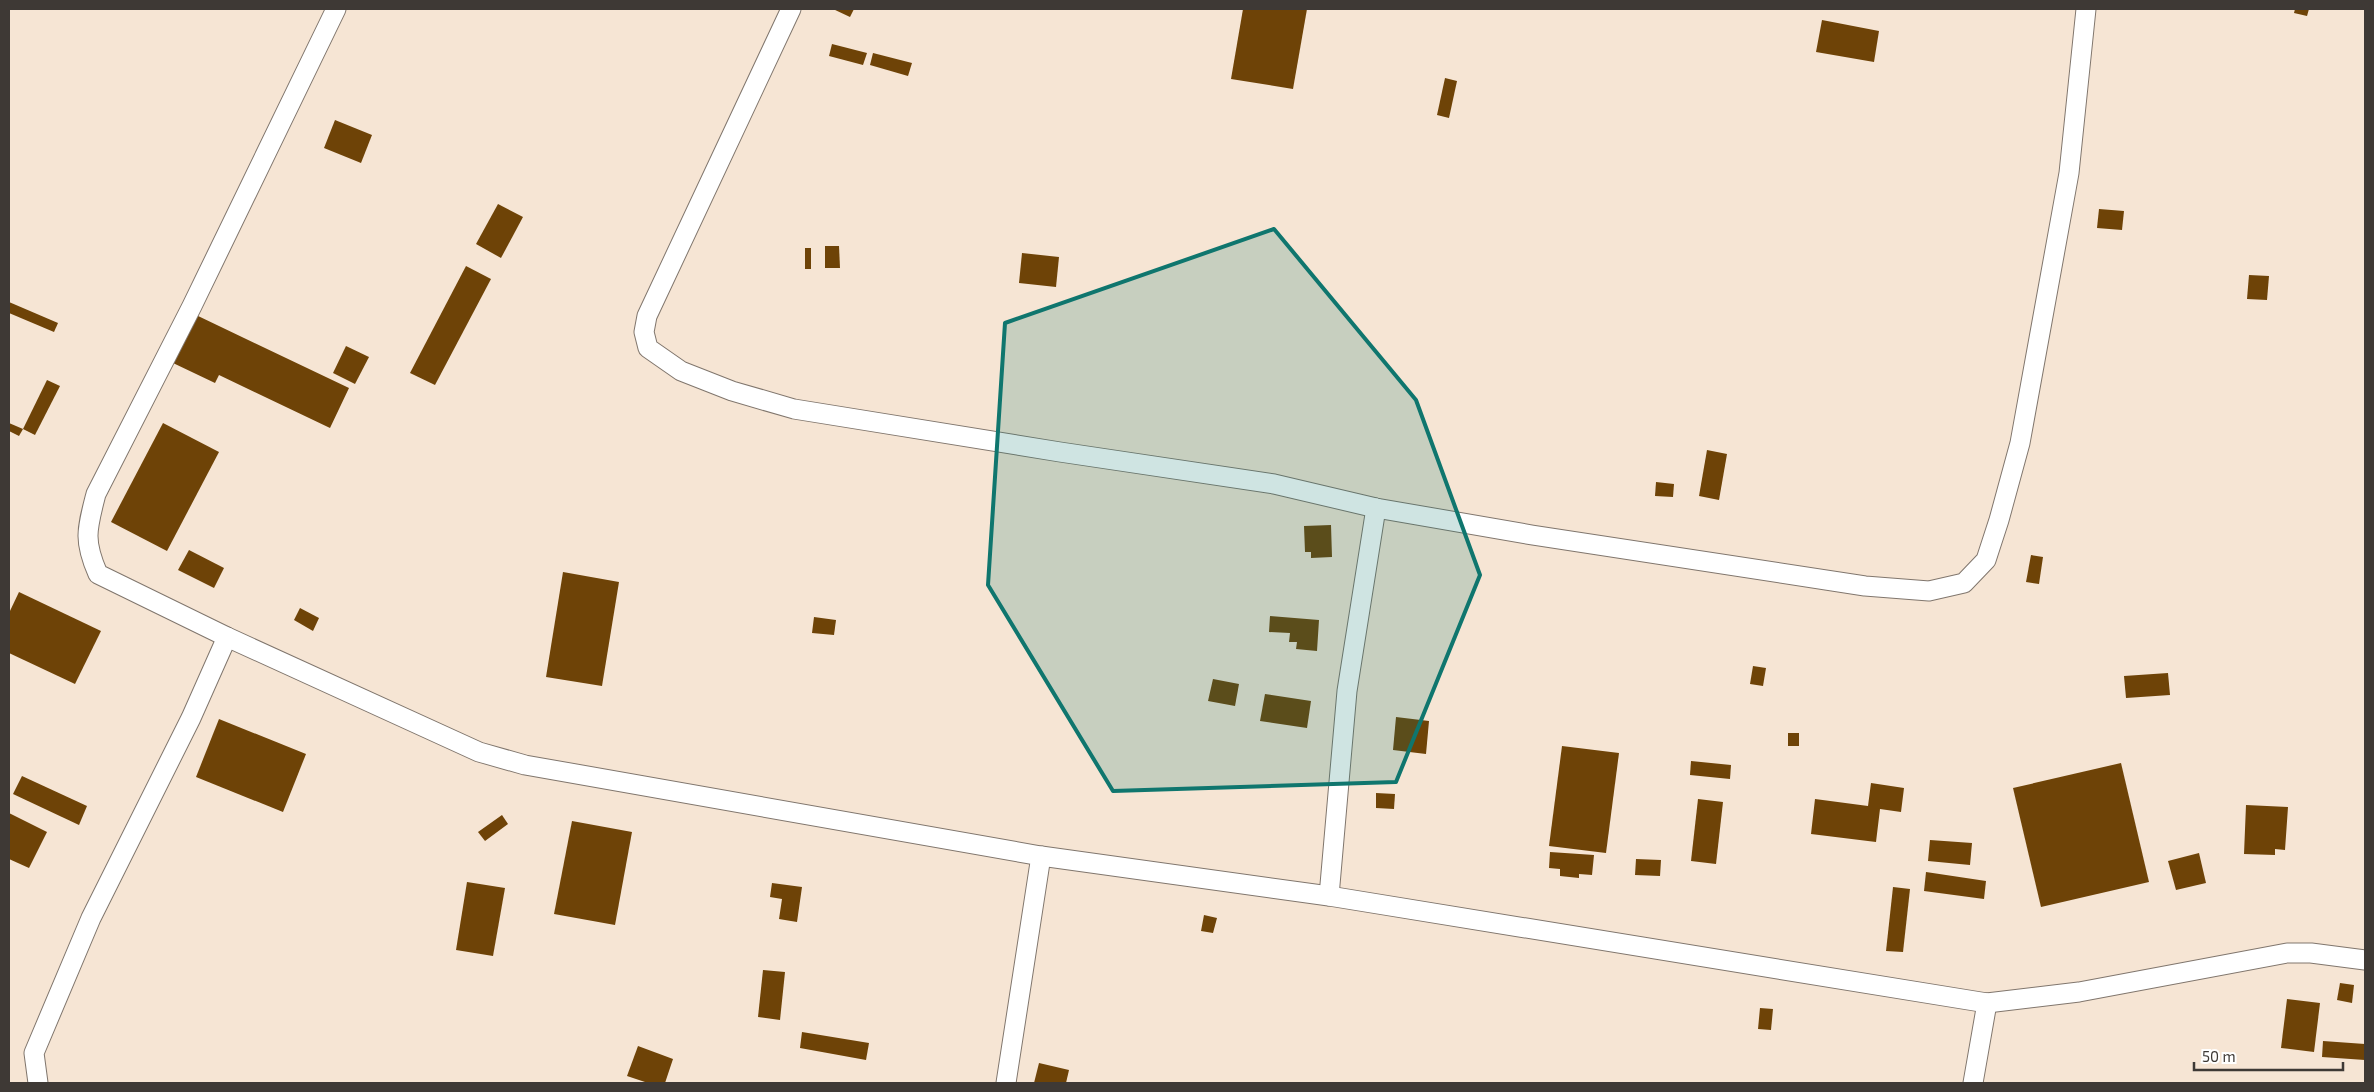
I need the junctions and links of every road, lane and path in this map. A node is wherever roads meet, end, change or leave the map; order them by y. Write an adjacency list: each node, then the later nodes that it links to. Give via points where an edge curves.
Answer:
1 (336, 9): 5 (street, via 192,306 96,494 88,527 89,553 98,574)
2 (791, 9): 4 (street, via 647,316 644,332 648,348 681,371 732,391 794,409 1274,484)
3 (2086, 9): 4 (street, via 2069,173 2020,443 1986,560 1964,583 1929,591 1865,586)
4 (1376, 508): 7 (street, via 1346,691)
5 (227, 637): 6 (street, via 479,752 525,765); 10 (street, via 191,718 90,918 34,1053)
6 (1041, 856): 7 (street); 11 (street)
7 (1328, 896): 9 (street)
8 (2365, 960): 9 (street, via 2287,952 2079,992)
9 (1987, 1003): 12 (street)
10 (38, 1083)
11 (1006, 1083)
12 (1972, 1083)

